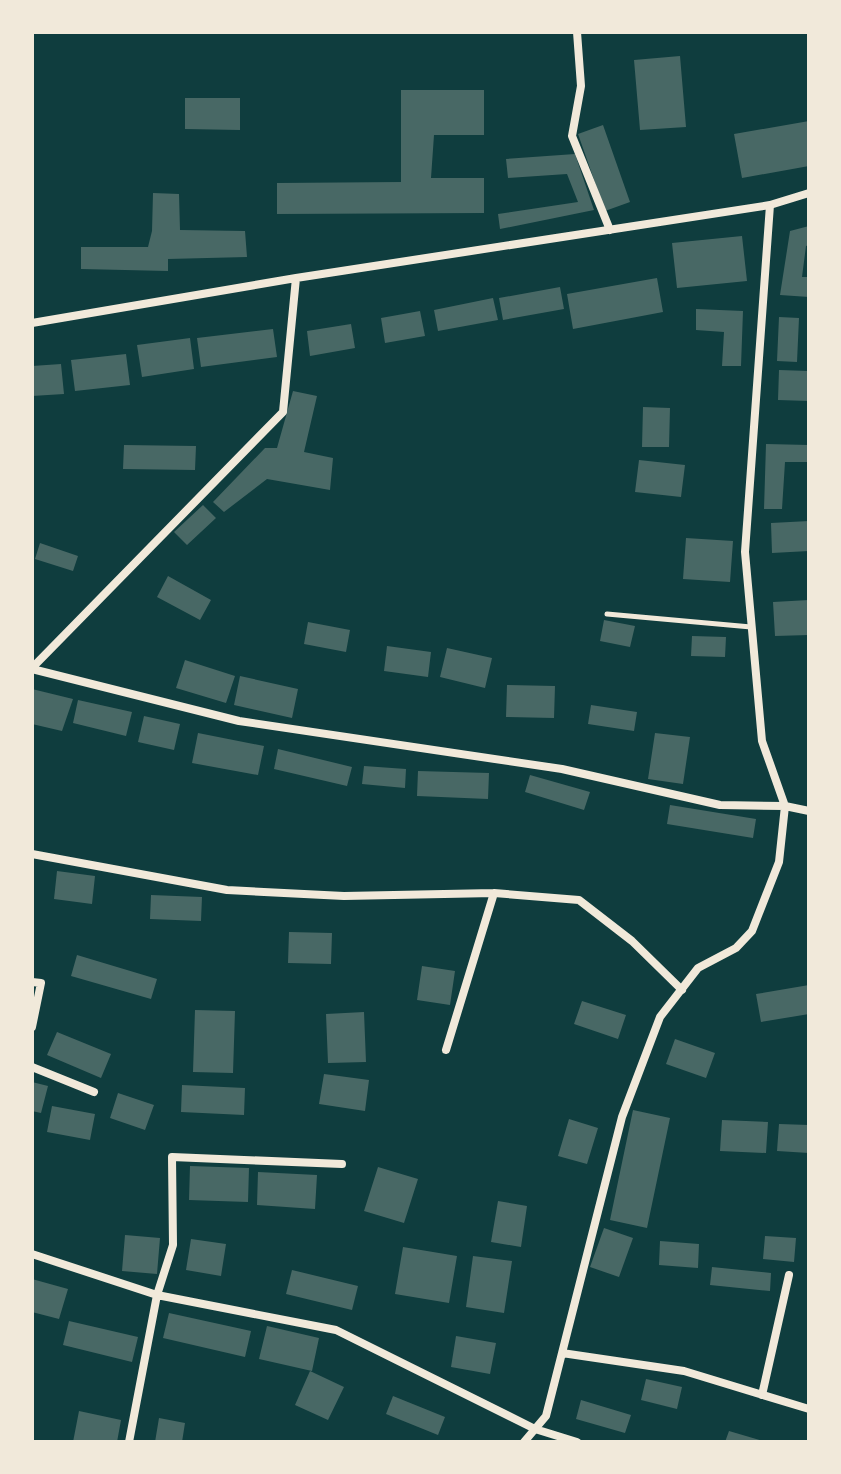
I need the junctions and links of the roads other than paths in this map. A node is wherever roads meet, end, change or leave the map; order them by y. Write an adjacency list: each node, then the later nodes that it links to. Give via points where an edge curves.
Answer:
1 (577, 32): 4 (street, via 581,86 572,136)
2 (809, 193): 3 (street)
3 (770, 205): 4 (street); 8 (street, via 745,552)
4 (610, 230): 5 (street)
5 (296, 278): 6 (street); 9 (street, via 283,412)
6 (32, 323)
7 (607, 614): 8 (lane)
8 (752, 627): 10 (street, via 762,741)
9 (32, 669): 10 (street, via 239,721 562,769 720,805)
10 (785, 806): 11 (street); 15 (street, via 779,862 752,931 736,948 698,968)
11 (809, 811)
12 (32, 854): 13 (street, via 227,890 344,896)
13 (494, 893): 15 (street, via 579,900); 17 (street)
14 (32, 982): 16 (street, via 41,983)
15 (682, 990): 24 (street, via 660,1017 622,1117)
16 (32, 1027)
17 (446, 1050)
18 (32, 1067): 19 (street)
19 (94, 1092)
20 (342, 1164): 23 (street, via 172,1157 173,1245)
21 (32, 1254): 23 (street)
22 (789, 1275): 25 (street)
23 (157, 1295): 27 (street, via 336,1330); 28 (street)
24 (562, 1353): 25 (street, via 684,1371); 27 (street, via 546,1416)
25 (762, 1395): 26 (street)
26 (809, 1409)
27 (535, 1429): 29 (street); 30 (street)
28 (129, 1442)
29 (524, 1442)
30 (577, 1442)

